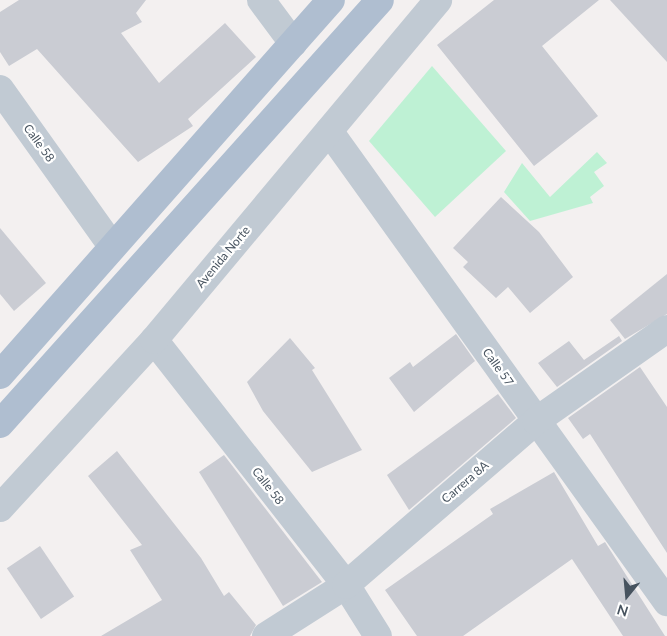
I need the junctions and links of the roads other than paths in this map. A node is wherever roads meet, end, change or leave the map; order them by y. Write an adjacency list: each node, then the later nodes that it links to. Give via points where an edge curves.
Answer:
1 (261, 0): 5 (street)
2 (331, 0): 5 (main road)
3 (380, 0): 13 (main road)
4 (438, 0): 7 (street, Avenida Norte)
5 (293, 43): 8 (main road)
6 (0, 89): 8 (street, Calle 58)
7 (329, 131): 10 (street, Avenida Norte); 12 (street, Calle 57)
8 (112, 246): 11 (main road)
9 (667, 329): 12 (street, Carrera 8A)
10 (154, 340): 14 (street, Avenida Norte); 15 (street, Calle 58)
11 (0, 374)
12 (536, 420): 15 (street, Carrera 8A); 16 (street, Calle 57)
13 (0, 424)
14 (0, 508)
15 (346, 585): 17 (street, Carrera 8A); 18 (street, Calle 58)
16 (667, 602)
17 (266, 636)
18 (378, 636)

